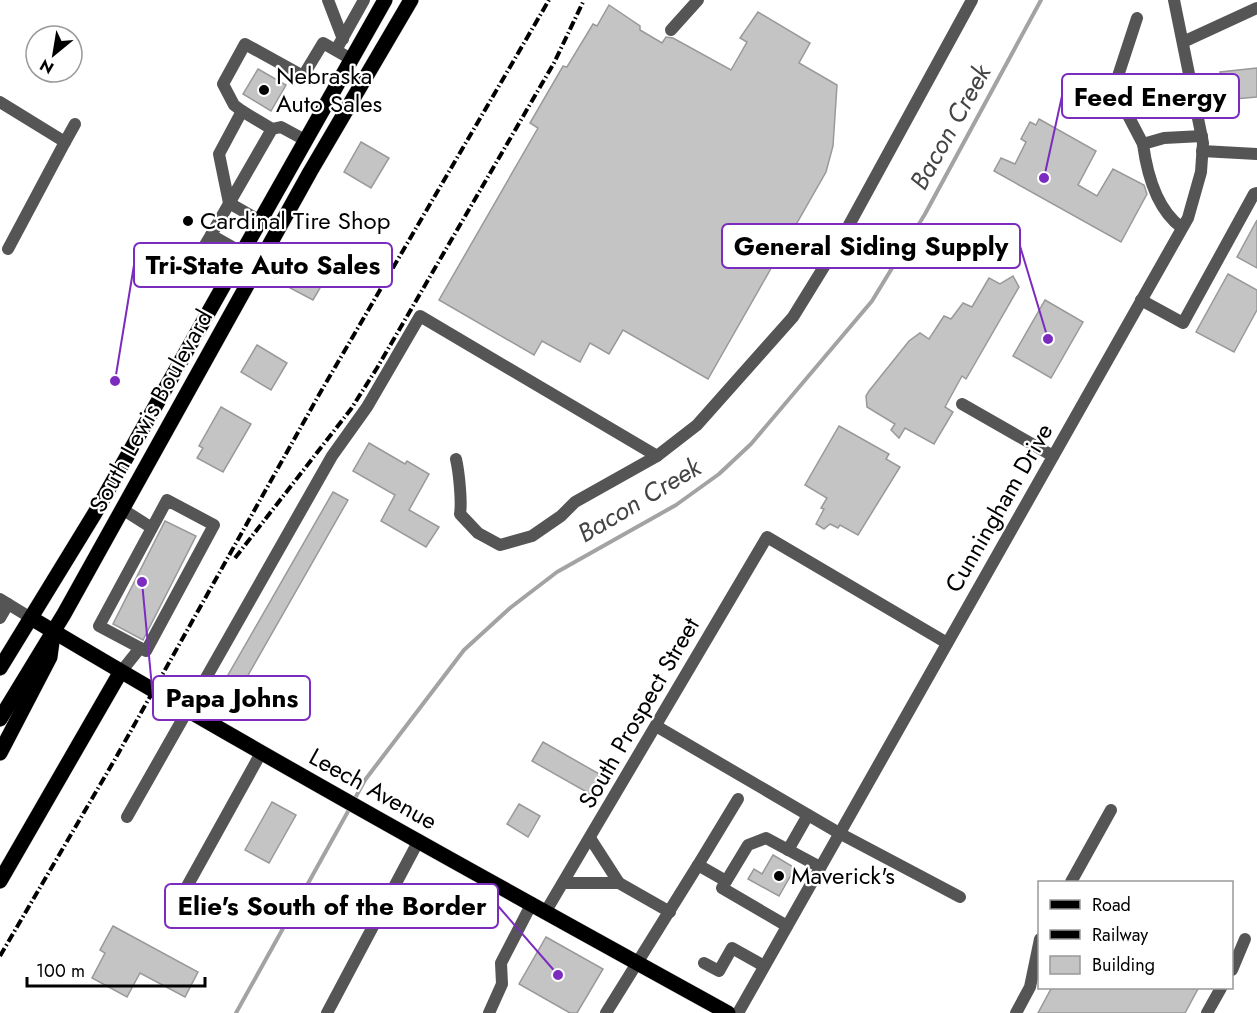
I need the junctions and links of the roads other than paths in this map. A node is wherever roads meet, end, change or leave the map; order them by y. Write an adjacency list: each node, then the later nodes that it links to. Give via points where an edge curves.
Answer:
1 (328, 0): 11 (street)
2 (364, 0): 11 (street)
3 (386, 0): 14 (main road, South Lewis Boulevard)
4 (411, 0): 38 (main road, South Lewis Boulevard)
5 (698, 0): 10 (street)
6 (972, 0): 35 (street, via 843,236 793,317 697,425)
7 (1174, 0): 12 (street, Cunningham Drive)
8 (1257, 8): 12 (street)
9 (1137, 18): 22 (street, via 1118,76 1121,102)
10 (671, 30)
11 (343, 39): 13 (street)
12 (1183, 42): 19 (street, Cunningham Drive)
13 (336, 50): 14 (street); 16 (street, via 323,43 303,76 245,44 223,84 234,105)
14 (351, 59): 20 (main road, South Lewis Boulevard)
15 (0, 102): 21 (street)
16 (242, 111): 18 (street); 26 (street, via 219,154)
17 (75, 124): 21 (street)
18 (272, 129): 20 (street, via 281,128); 26 (street)
19 (1202, 136): 22 (street, via 1164,138); 23 (street, Cunningham Drive)
20 (304, 140): 27 (main road, South Lewis Boulevard)
21 (65, 142): 30 (street)
22 (1143, 144): 28 (street, via 1161,208)
23 (1202, 151): 24 (street); 28 (street, Cunningham Drive, via 1196,192)
24 (1257, 154)
25 (1257, 193): 33 (street, via 1183,323)
26 (229, 203): 27 (street); 29 (street)
27 (259, 220): 31 (main road, South Lewis Boulevard)
28 (1182, 228): 33 (street, Cunningham Drive)
29 (211, 235): 31 (street); 32 (street)
30 (8, 249)
31 (241, 252): 42 (main road, South Lewis Boulevard, via 95,513)
32 (197, 258)
33 (1141, 300): 36 (street, Cunningham Drive)
34 (962, 404): 36 (street)
35 (657, 456): 37 (street, via 575,502 532,536 500,545 478,533 460,514); 48 (street, via 420,316 367,407 332,456)
36 (1053, 456): 44 (street, Cunningham Drive)
37 (456, 459)
38 (122, 509): 39 (street); 43 (main road, South Lewis Boulevard)
39 (152, 528): 45 (street, via 99,626); 45 (street, via 167,500 214,525 146,651)
40 (4, 602): 41 (street); 42 (street, Leech Avenue)
41 (0, 618)
42 (31, 618): 43 (main road, Leech Avenue); 46 (main road, South Lewis Boulevard)
43 (53, 631): 47 (main road, Leech Avenue); 49 (main road, South Lewis Boulevard); 51 (main road, via 50,657)
44 (946, 643): 50 (street, South Prospect Street, via 767,537); 57 (street, Cunningham Drive)
45 (140, 648): 47 (street)
46 (2, 660)
47 (120, 673): 48 (main road, Leech Avenue); 63 (main road)
48 (186, 709): 52 (main road, Leech Avenue); 56 (street)
49 (0, 718)
50 (656, 726): 55 (street); 58 (street, South Prospect Street)
51 (0, 753)
52 (261, 753): 59 (main road, Leech Avenue); 70 (street)
53 (738, 799): 61 (street)
54 (1111, 810): 65 (street)
55 (808, 815): 57 (street); 60 (street)
56 (127, 818)
57 (839, 833): 62 (street, Cunningham Drive); 68 (street)
58 (590, 838): 66 (street, South Prospect Street); 67 (street)
59 (419, 840): 69 (main road, Leech Avenue); 81 (street)
60 (788, 850): 62 (street); 64 (street, via 766,838 747,845)
61 (698, 865): 64 (street); 72 (street)
62 (820, 867): 73 (street, Cunningham Drive)
63 (0, 881)
64 (726, 881): 73 (street, via 722,888)
65 (1072, 881)
66 (563, 883): 67 (street); 71 (street, South Prospect Street)
67 (619, 883): 72 (street)
68 (960, 897)
69 (532, 903): 71 (main road, Leech Avenue); 82 (street, via 501,963 502,984)
70 (175, 908)
71 (546, 911): 77 (main road, Leech Avenue)
72 (670, 912): 77 (street)
73 (787, 926): 78 (street, Cunningham Drive)
74 (1245, 939): 79 (street)
75 (1038, 949): 86 (street, via 1030,987)
76 (704, 963): 78 (street, via 719,971 732,948)
77 (639, 964): 83 (street); 84 (main road, Leech Avenue)
78 (764, 966): 85 (street, Cunningham Drive)
79 (1233, 968)
80 (1220, 989): 87 (street)
81 (327, 1013)
82 (489, 1013)
83 (606, 1013)
84 (728, 1013)
85 (738, 1013)
86 (1016, 1013)
87 (1207, 1013)

